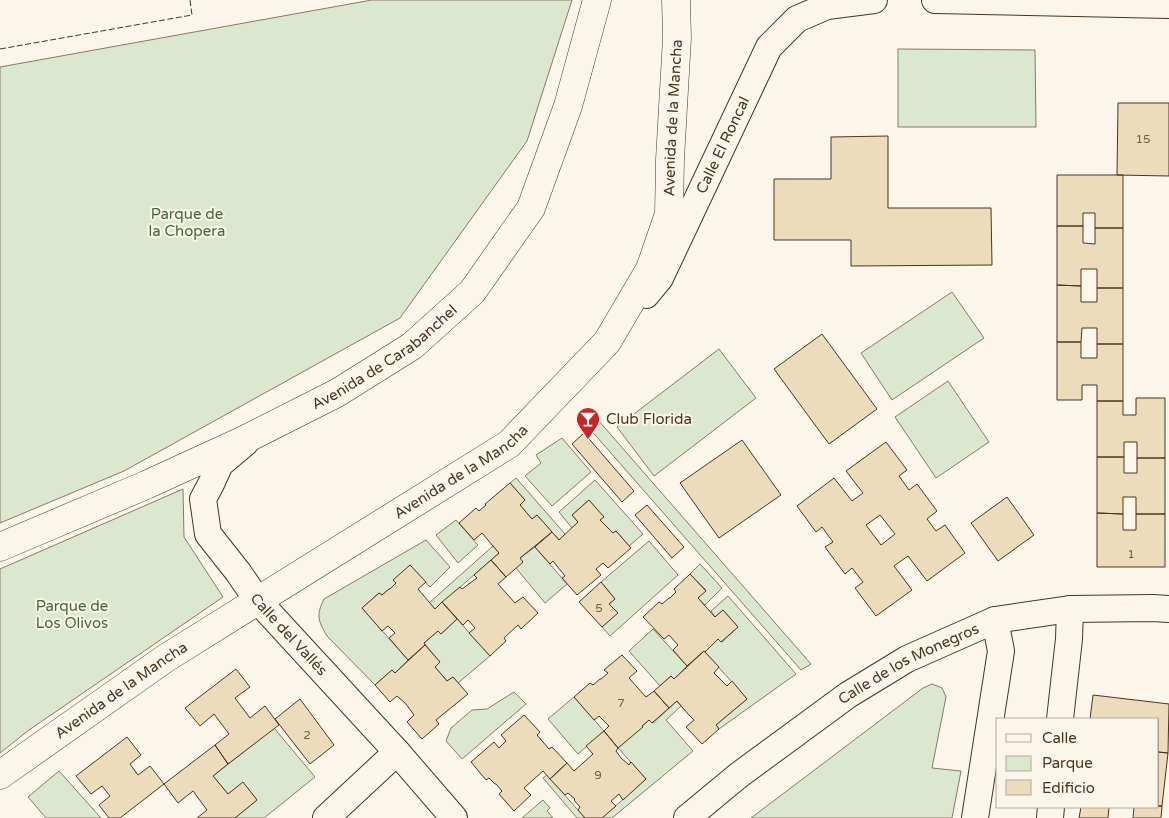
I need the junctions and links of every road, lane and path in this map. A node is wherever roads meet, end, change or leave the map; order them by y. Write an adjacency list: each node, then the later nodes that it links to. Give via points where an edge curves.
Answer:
1 (597, 0): 7 (main road, Avenida de Carabanchel, via 568,106 531,208 472,292 412,346 336,393)
2 (676, 0): 6 (main road, Avenida de la Mancha, via 669,214 650,269)
3 (874, 0): 6 (street, Calle El Roncal, via 827,6 797,19 769,47 660,278)
4 (934, 0): 5 (street)
5 (1169, 5)
6 (608, 342): 9 (main road, Avenida de la Mancha, via 509,444)
7 (253, 436): 8 (main road, Avenida de Carabanchel); 9 (street, Calle del Vallés, via 220,464 203,499 208,534)
8 (0, 547)
9 (258, 601): 14 (street, Calle del Vallés); 15 (main road, Avenida de la Mancha, via 166,658)
10 (1070, 609): 11 (street, Calle de los Monegros); 12 (street, Calle de los Monegros); 13 (street)
11 (1169, 609)
12 (995, 620): 18 (street, Calle de los Monegros, via 907,659 848,695 739,774); 19 (street, via 1001,651)
13 (1060, 718)
14 (397, 752): 16 (street); 17 (street, Calle del Vallés)
15 (0, 775)
16 (326, 818)
17 (454, 818)
18 (687, 818)
19 (975, 818)

